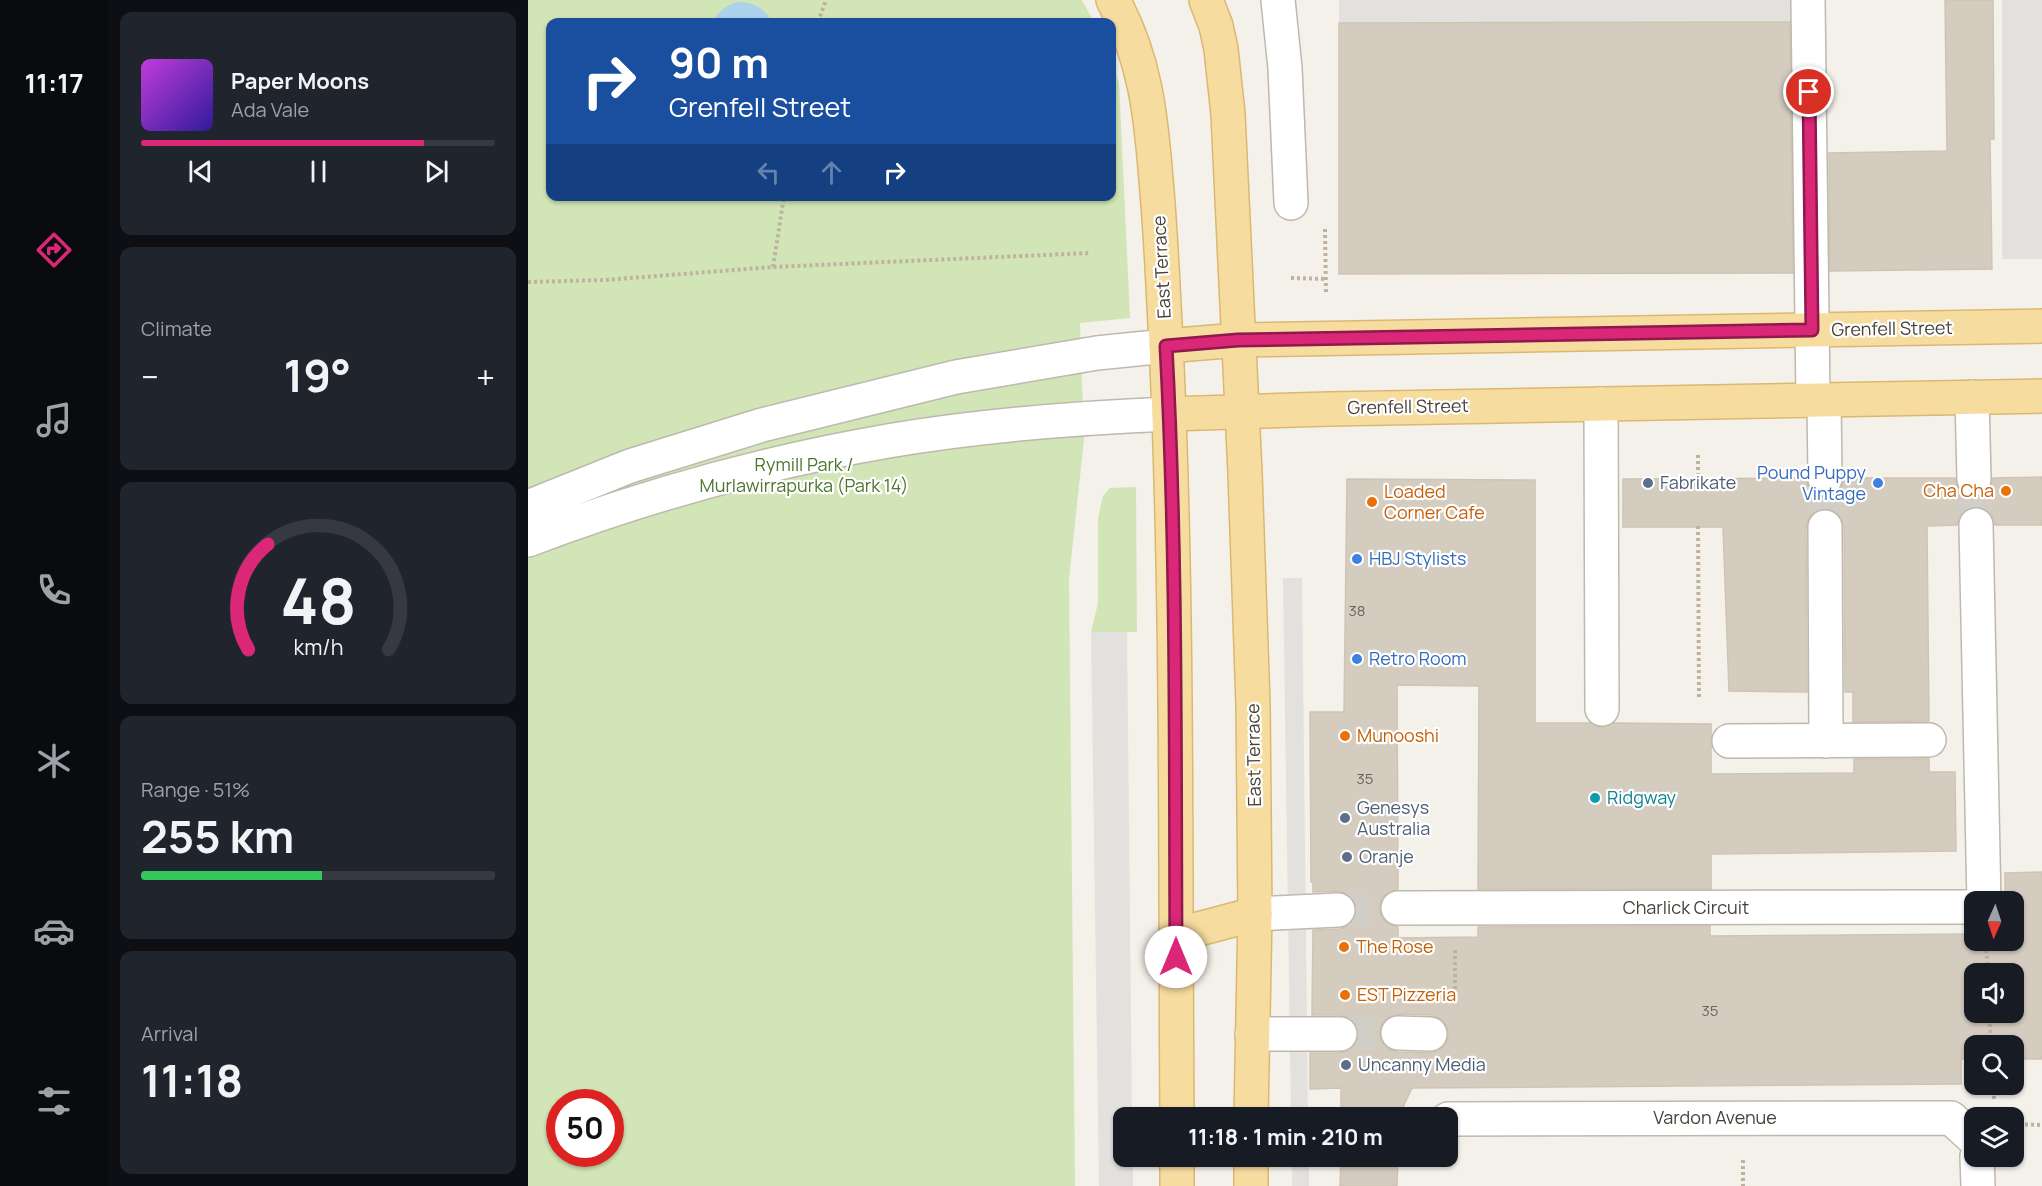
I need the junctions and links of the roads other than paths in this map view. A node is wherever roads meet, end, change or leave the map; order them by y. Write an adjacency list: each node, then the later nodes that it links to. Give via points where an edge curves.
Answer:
1 (1113, 0): 9 (main road, East Terrace, via 1130,35 1151,114)
2 (1207, 0): 8 (main road, East Terrace, via 1225,77)
3 (1278, 0): 5 (street)
4 (1808, 0): 7 (street)
5 (1291, 203)
6 (2042, 326): 7 (main road, Grenfell Street)
7 (1812, 330): 8 (main road, Grenfell Street); 12 (street)
8 (1238, 340): 9 (main road, Grenfell Street); 14 (main road, East Terrace)
9 (1166, 346): 15 (main road, East Terrace); 18 (street, via 1097,353 945,380 762,425 668,453)
10 (2042, 396): 11 (main road, Grenfell Street)
11 (1972, 397): 12 (main road, Grenfell Street); 17 (street)
12 (1818, 400): 13 (main road, Grenfell Street); 16 (street)
13 (1601, 404): 14 (main road, Grenfell Street); 24 (street)
14 (1243, 410): 15 (main road, Grenfell Street); 32 (main road, East Terrace)
15 (1169, 414): 20 (street, via 1069,419 887,441 700,483); 33 (main road, East Terrace)
16 (1825, 478)
17 (1974, 478)
18 (575, 489): 19 (street); 20 (street)
19 (528, 507)
20 (585, 520): 23 (street)
21 (1976, 525): 28 (street)
22 (1825, 526): 27 (street)
23 (528, 540)
24 (1602, 709)
25 (1929, 740): 27 (street)
26 (1729, 741): 27 (street)
27 (1827, 741)
28 (1984, 891)
29 (1964, 907): 30 (street, Charlick Circuit)
30 (1398, 908)
31 (1338, 910): 32 (street)
32 (1255, 914): 33 (main road); 34 (main road, East Terrace)
33 (1176, 934): 36 (main road, East Terrace)
34 (1252, 1034): 35 (street); 37 (main road, East Terrace)
35 (1340, 1034)
36 (1177, 1107)
37 (1251, 1107)
38 (1458, 1119): 39 (street, Vardon Avenue, via 1951,1118)
39 (1964, 1130)
40 (1177, 1167): 43 (main road)
41 (1251, 1167): 44 (main road)
42 (1977, 1167): 45 (street)
43 (1177, 1186)
44 (1251, 1186)
45 (1978, 1186)

